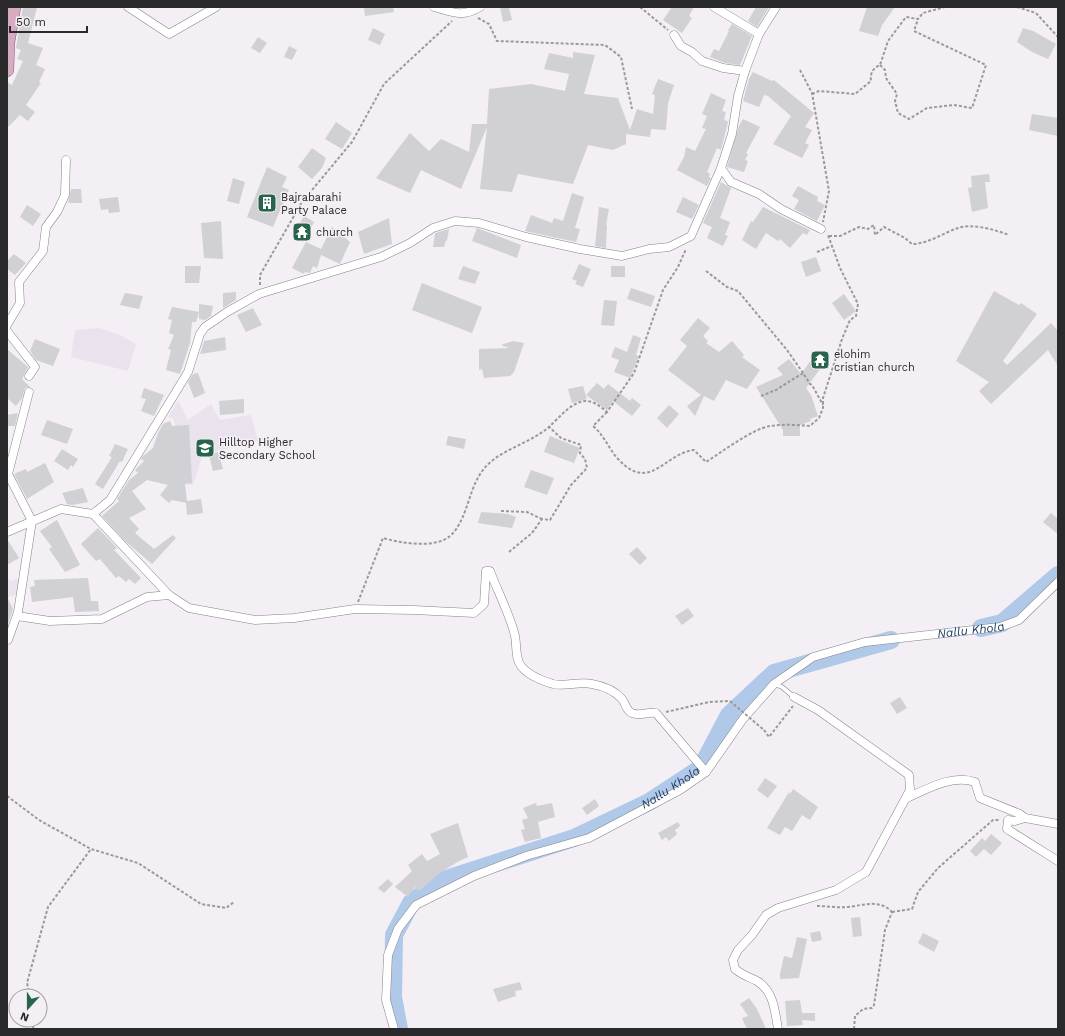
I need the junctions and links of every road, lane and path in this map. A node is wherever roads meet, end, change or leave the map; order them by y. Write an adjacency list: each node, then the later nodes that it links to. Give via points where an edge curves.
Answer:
1 (14, 7): 16 (main road)
2 (128, 7): 3 (street, via 169,34)
3 (216, 7)
4 (434, 7): 11 (street)
5 (480, 7): 11 (street); 22 (path, via 475,16 489,24 497,41 605,45 621,57)
6 (640, 7): 14 (path)
7 (714, 7): 13 (street)
8 (776, 7): 13 (street)
9 (945, 7): 12 (path, via 923,13)
10 (1017, 7): 15 (path, via 1036,13)
11 (459, 14): 32 (path, via 384,84 352,142 302,202 260,274)
12 (918, 19): 17 (path, via 906,17 897,27 888,41); 17 (path, via 914,31 986,65 972,108 954,105 927,108 909,119 898,113 895,101 897,94)
13 (759, 34): 20 (street)
14 (674, 35): 20 (street, via 681,46 702,61 723,68)
15 (1058, 37)
16 (8, 40): 18 (main road)
17 (880, 65): 21 (path, via 875,67 870,75 870,81 855,94 819,91)
18 (7, 70)
19 (800, 70): 21 (path)
20 (745, 71): 24 (street, via 732,134)
21 (812, 94): 25 (path, via 828,191)
22 (632, 109)
23 (66, 160): 33 (street, via 65,195 46,227 43,251 19,282 20,304)
24 (721, 168): 25 (street, via 731,182 759,194 781,209); 27 (street)
25 (822, 229): 28 (path)
26 (1010, 235): 28 (path, via 988,228 960,227 930,238 922,244 912,244 884,227 875,235 874,225 868,229 859,227 840,236)
27 (691, 236): 32 (street, via 669,248 649,249 622,256 564,246 479,223 455,221 433,228 381,257); 40 (path, via 678,267 663,290 630,381)
28 (829, 236): 29 (path)
29 (832, 246): 30 (path); 39 (path, via 858,304 856,316 850,320 842,339)
30 (817, 252)
31 (706, 271): 35 (path, via 726,287 738,291)
32 (259, 294): 43 (street, via 205,327 200,334 188,372 110,500)
33 (7, 325)
34 (7, 331): 36 (street, via 35,368)
35 (803, 373): 38 (path); 39 (path)
36 (29, 376)
37 (29, 392): 45 (street, via 8,474)
38 (761, 396)
39 (823, 406): 40 (path, via 820,418 810,426 769,426 742,439 706,462 694,450 684,451 655,469 638,474 617,459 593,426)
40 (607, 412): 41 (path, via 595,403 585,401 565,410)
41 (549, 427): 44 (path, via 561,438 581,445 580,453 587,468 571,485 550,520); 50 (path, via 490,462 479,476 458,527 450,536 440,542 419,544 383,538)
42 (501, 511): 44 (path, via 527,512)
43 (93, 514): 45 (street, via 60,509); 49 (street)
44 (542, 519): 47 (path, via 532,533)
45 (32, 521): 46 (street); 51 (street)
46 (7, 532)
47 (509, 552)
48 (1058, 582): 53 (street, via 1019,620 1000,627 865,642 813,657)
49 (169, 595): 50 (street, via 189,608 255,620); 51 (street, via 147,597 102,619 50,621)
50 (355, 610): 55 (street, via 474,613 484,604 486,571 490,571 515,636 518,657 527,672 555,685 576,682 592,684 614,692 623,700 628,711 634,714 640,715 648,711)
51 (17, 616): 52 (street)
52 (8, 643)
53 (774, 684): 54 (lane); 56 (street, via 743,719)
54 (797, 698): 55 (path, bridge, via 769,737 730,702 709,702); 58 (street, via 818,710 909,775 910,790)
55 (656, 713): 56 (street)
56 (706, 772): 68 (street, via 680,790 589,838 526,856 474,876 416,905 398,929 388,955 386,1000)
57 (7, 796): 62 (path, via 39,820)
58 (907, 798): 59 (street, via 965,778 975,782 980,798); 69 (street, via 866,872 836,890 778,908 766,915 738,950 733,960 735,969 767,989)
59 (1025, 818): 60 (street); 61 (street)
60 (1008, 820): 63 (street, via 1007,829); 66 (path, via 992,820 946,860 918,892 912,909)
61 (1058, 824)
62 (91, 849): 64 (path, via 138,863 201,904 226,908); 67 (path, via 48,907 27,983)
63 (1058, 860)
64 (234, 902)
65 (815, 906): 66 (path, via 847,907 875,903 886,906)
66 (892, 912): 70 (path, via 885,930 874,1005 856,1016)
67 (28, 988)
68 (394, 1029)
69 (778, 1029)
70 (854, 1029)

